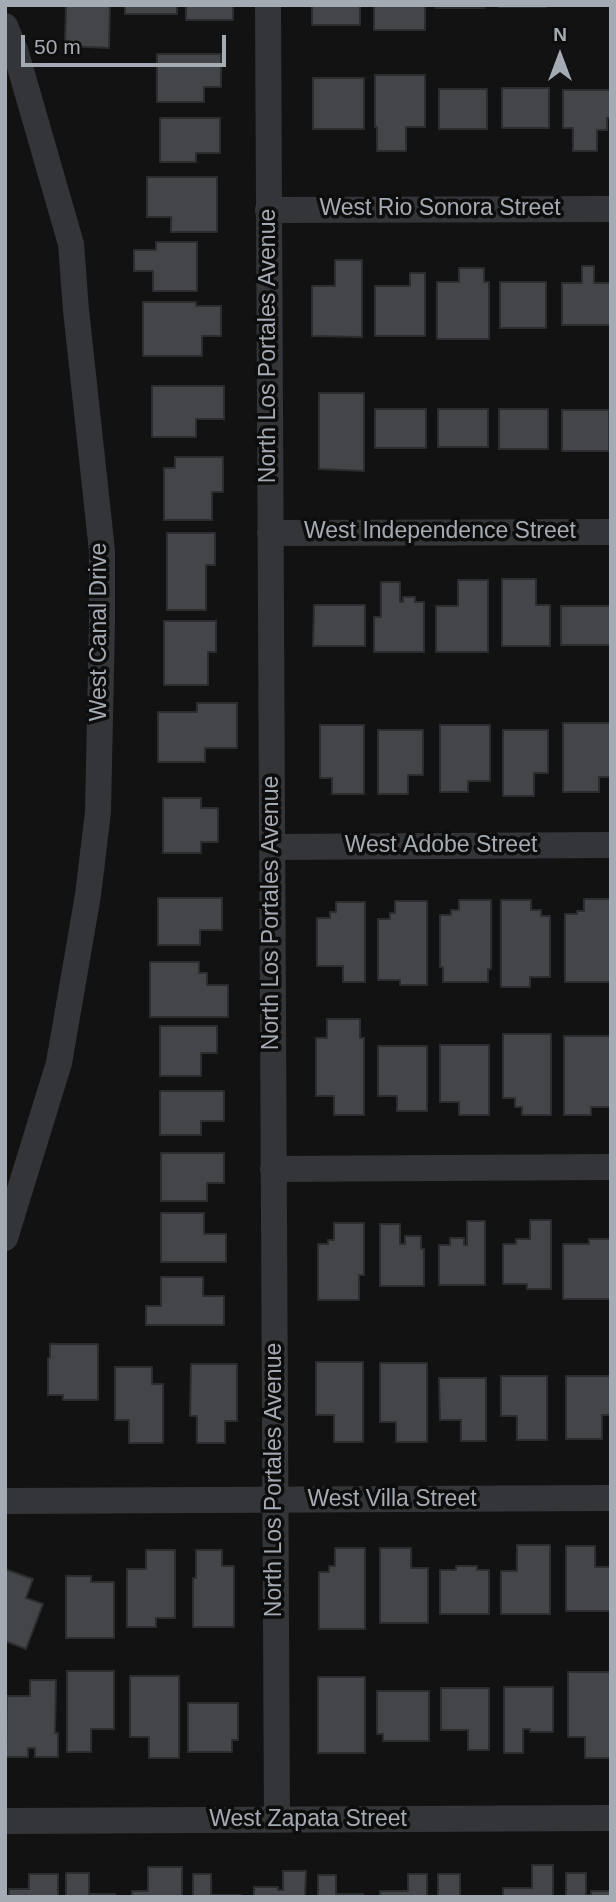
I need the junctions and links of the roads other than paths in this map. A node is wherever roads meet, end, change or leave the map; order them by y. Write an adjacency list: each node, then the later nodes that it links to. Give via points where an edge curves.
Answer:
1 (268, 5): 4 (street, North Los Portales Avenue)
2 (5, 26): 11 (street, West Canal Drive, via 71,244 102,551 98,800 88,895 60,1063)
3 (611, 209): 4 (street, West Rio Sonora Street)
4 (268, 210): 6 (street, North Los Portales Avenue)
5 (611, 532): 6 (street, West Independence Street)
6 (270, 533): 8 (street, North Los Portales Avenue)
7 (611, 845): 8 (street, West Adobe Street)
8 (272, 847): 10 (street, North Los Portales Avenue)
9 (611, 1167): 10 (street)
10 (273, 1169): 14 (street, North Los Portales Avenue)
11 (5, 1238)
12 (611, 1499): 14 (street, West Villa Street)
13 (5, 1501): 14 (street, West Villa Street)
14 (275, 1501): 16 (street, North Los Portales Avenue)
15 (611, 1818): 16 (street, West Zapata Street)
16 (277, 1820): 17 (street, West Zapata Street)
17 (5, 1821)

